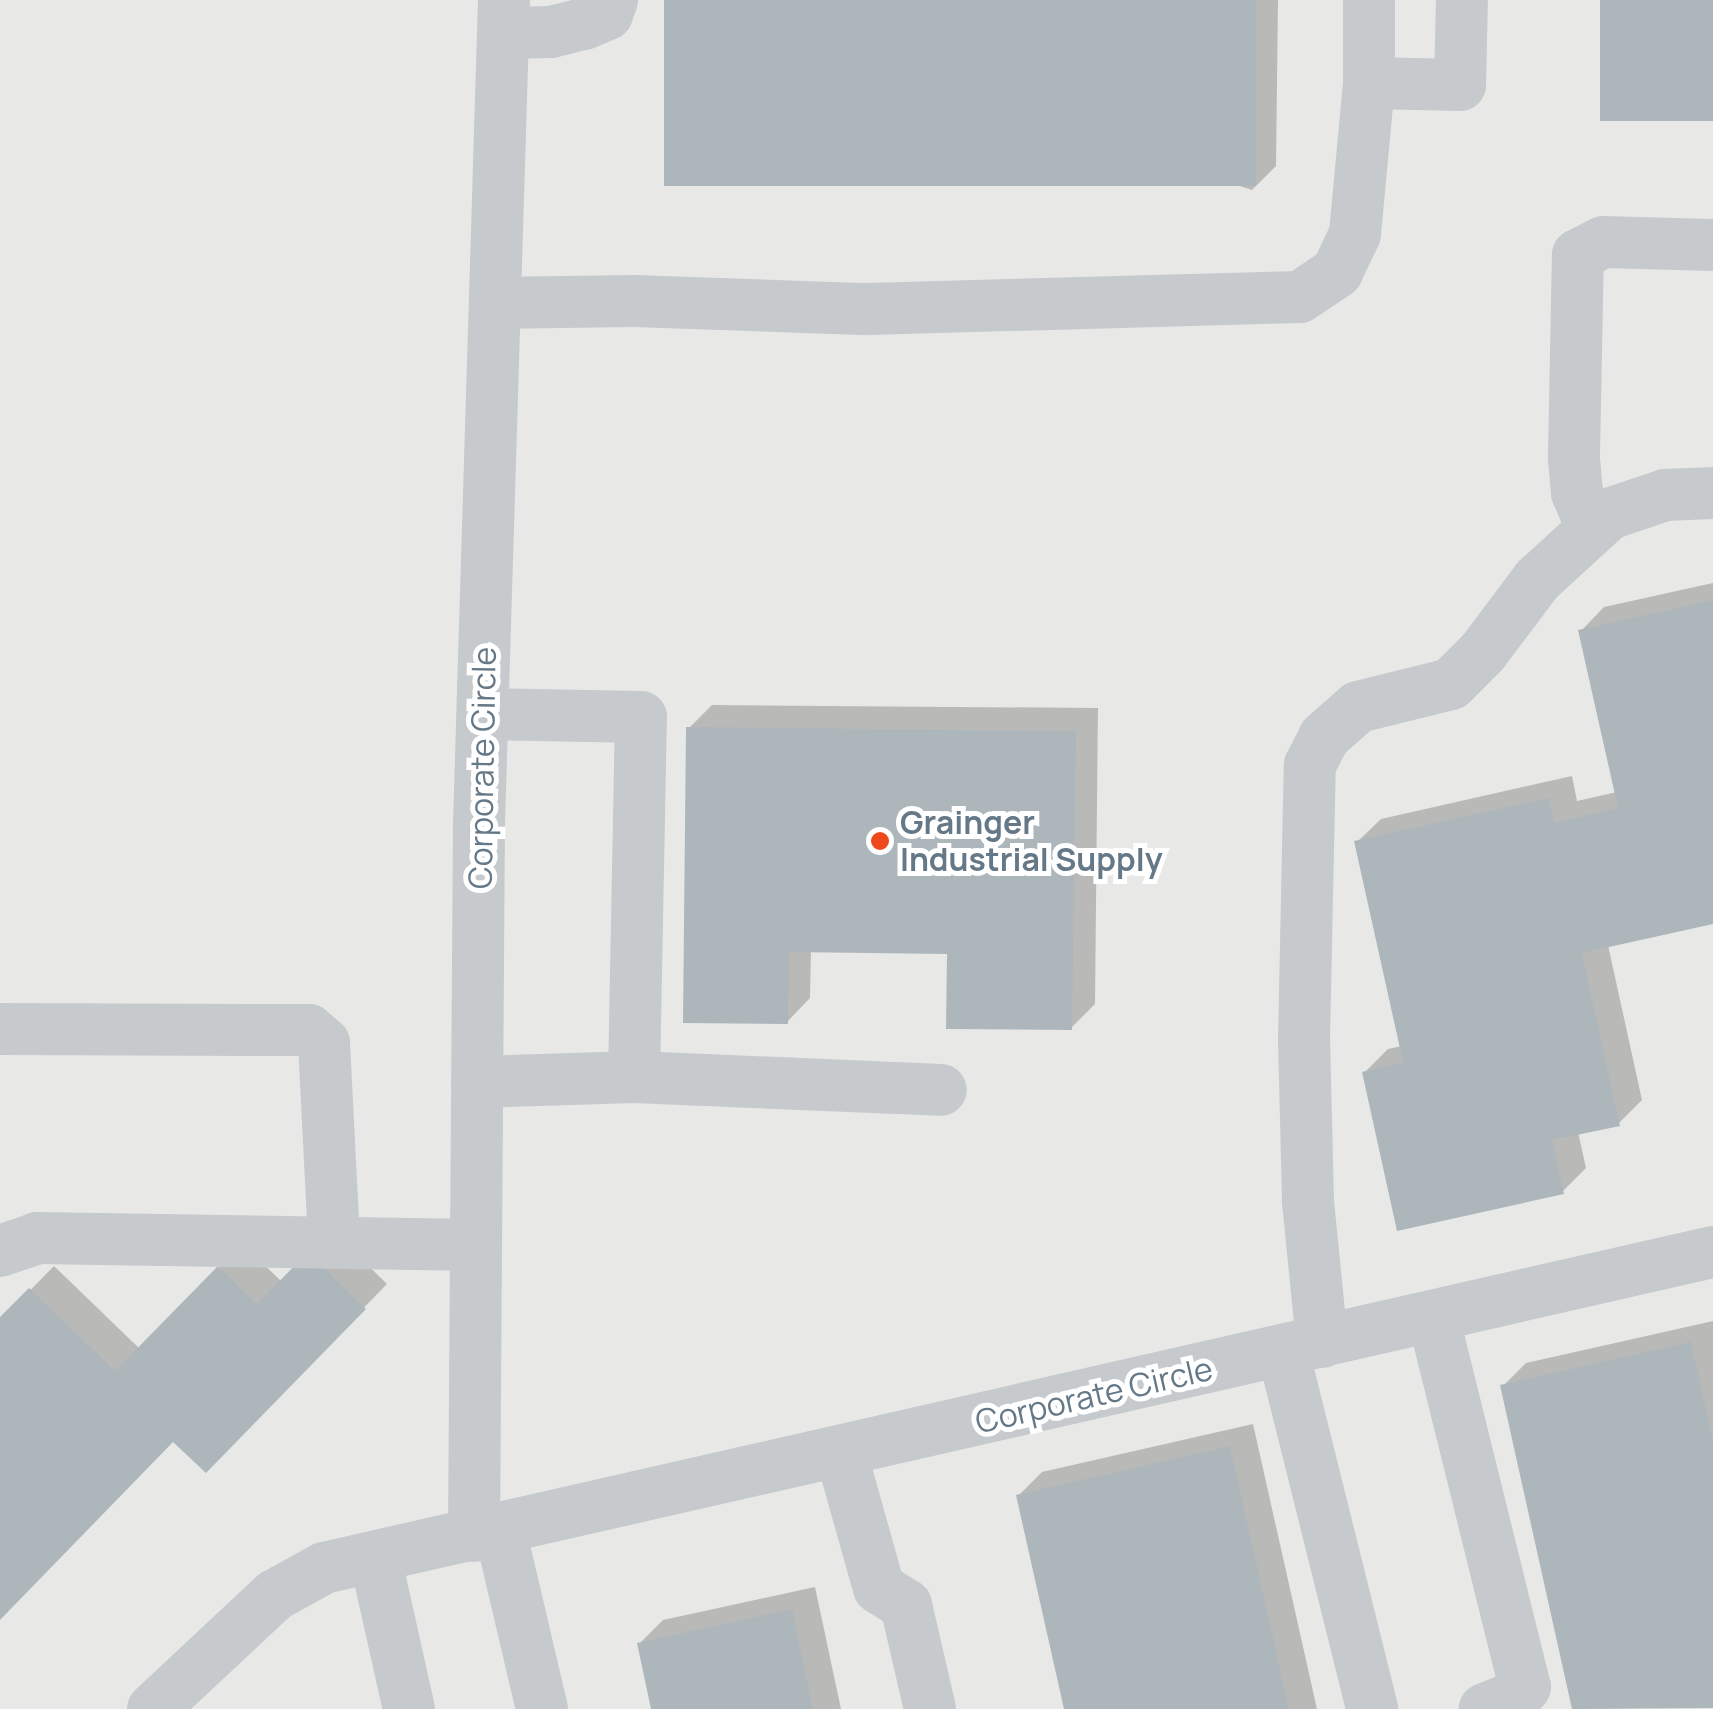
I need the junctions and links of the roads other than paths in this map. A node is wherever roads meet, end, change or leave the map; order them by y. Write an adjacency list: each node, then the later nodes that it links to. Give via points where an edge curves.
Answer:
1 (612, 0): 4 (street, via 608,14 551,32)
2 (1369, 0): 5 (street)
3 (1462, 0): 5 (street, via 1460,85)
4 (504, 16): 7 (street, Corporate Circle)
5 (1369, 83): 7 (street, via 1354,234 1337,272 1300,297 868,309)
6 (1713, 245): 9 (street, via 1603,242 1578,256 1574,457 1577,493)
7 (497, 303): 10 (street, Corporate Circle)
8 (1713, 494): 9 (street, via 1665,495 1609,514)
9 (1592, 528): 20 (street, via 1537,580 1450,684 1358,708 1324,737 1310,765)
10 (482, 714): 12 (street, via 642,717); 13 (street, Corporate Circle)
11 (0, 1028): 15 (street, via 309,1030 324,1042)
12 (634, 1077): 13 (street); 14 (street)
13 (478, 1082): 16 (street, Corporate Circle)
14 (941, 1090)
15 (334, 1242): 16 (street); 17 (street, via 37,1238)
16 (476, 1245): 22 (street, Corporate Circle)
17 (0, 1251)
18 (1713, 1252): 19 (street, Corporate Circle)
19 (1433, 1316): 20 (street, Corporate Circle); 29 (street, via 1525,1687)
20 (1302, 1346): 21 (street, Corporate Circle); 28 (street)
21 (841, 1453): 22 (street, Corporate Circle); 27 (street, via 879,1588 906,1606)
22 (487, 1533): 23 (street, Corporate Circle); 26 (street)
23 (375, 1557): 24 (street, Corporate Circle, via 324,1568 275,1595); 25 (street)
24 (154, 1709)
25 (409, 1709)
26 (542, 1709)
27 (930, 1709)
28 (1372, 1709)
29 (1485, 1709)

